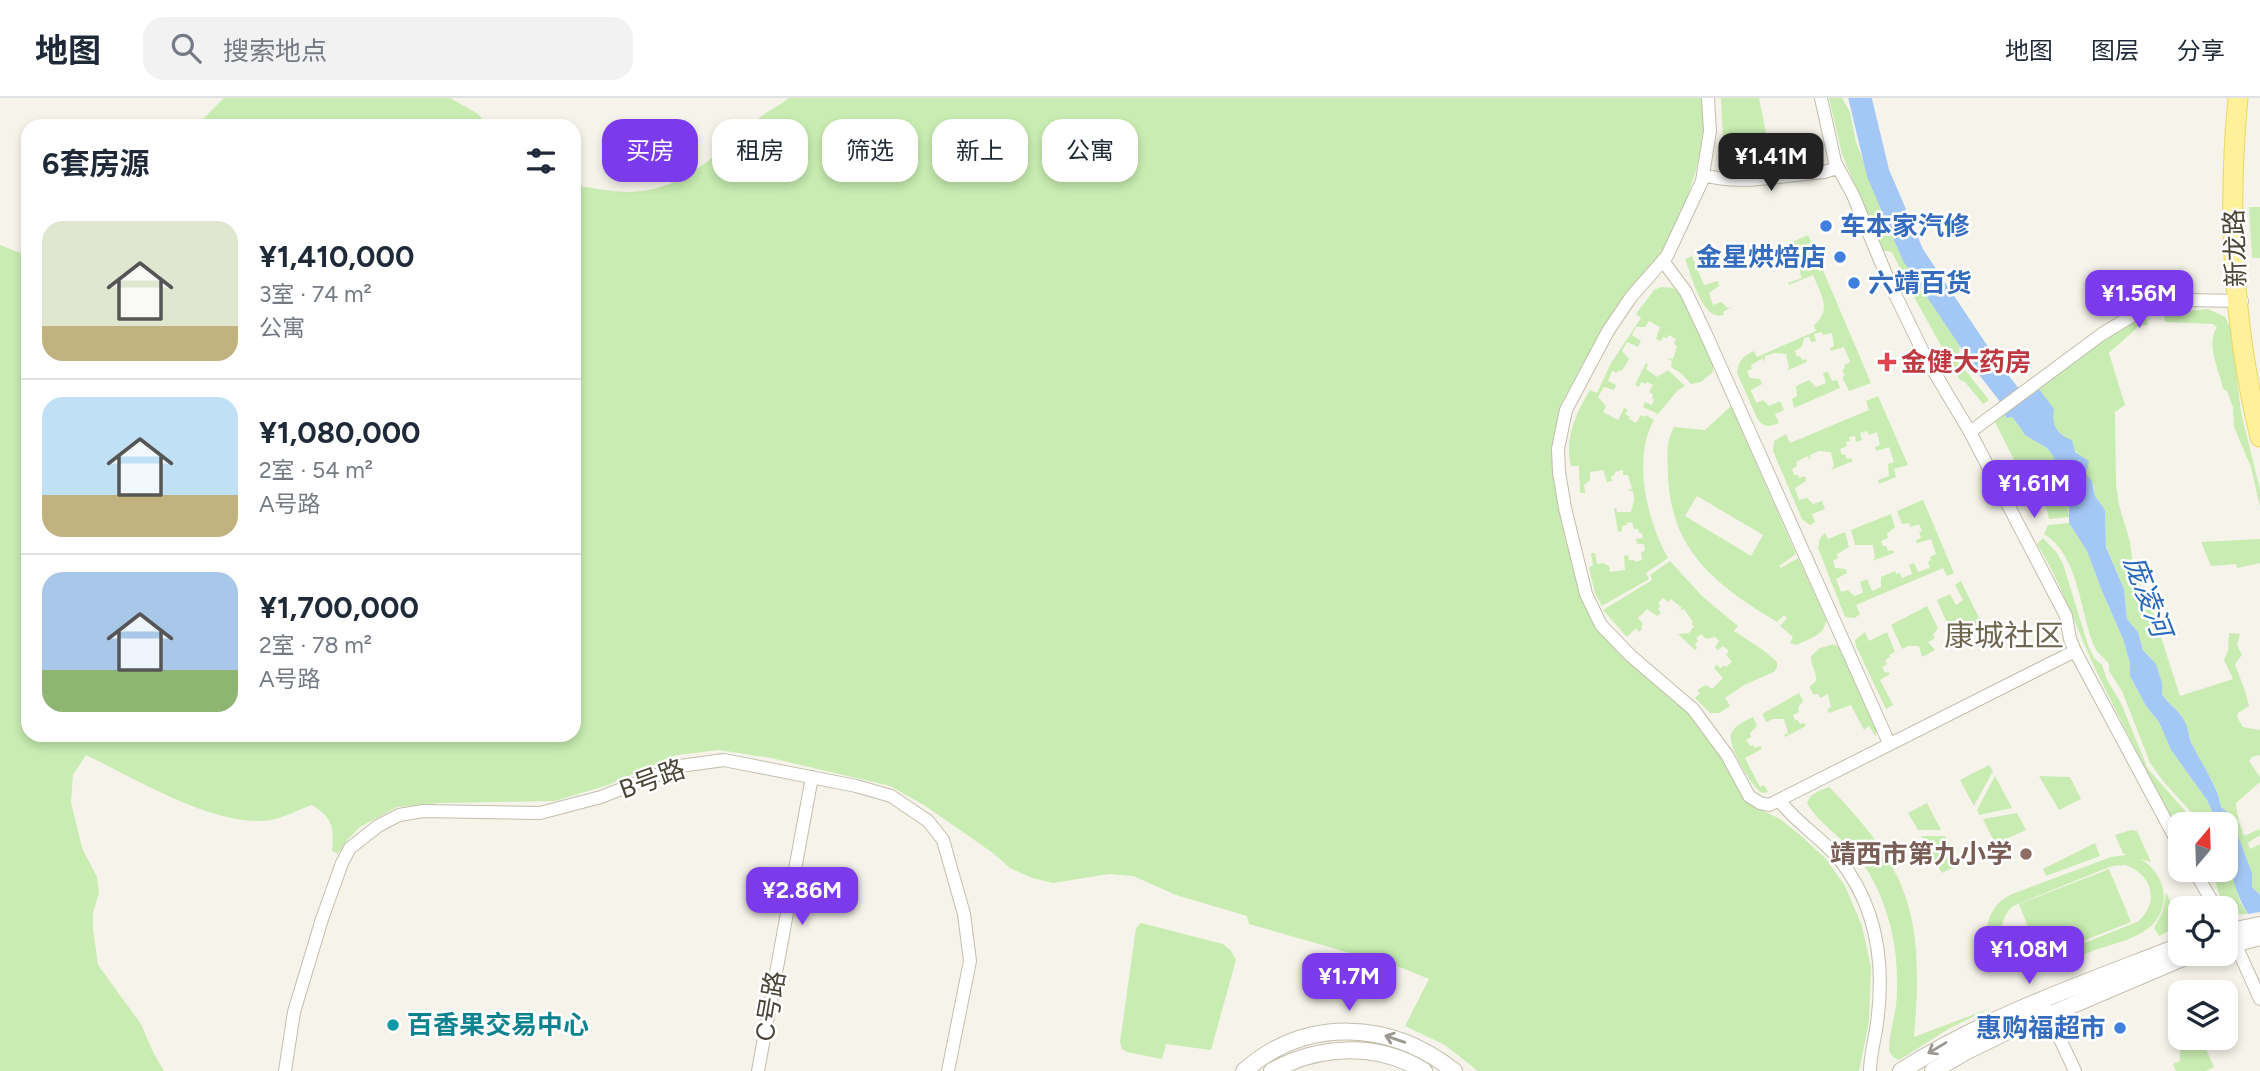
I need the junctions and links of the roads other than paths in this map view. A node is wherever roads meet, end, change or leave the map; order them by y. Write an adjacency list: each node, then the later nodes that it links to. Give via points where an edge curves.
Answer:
1 (1708, 98): 5 (street, via 1710,131)
2 (1821, 98): 4 (street)
3 (2241, 98): 7 (main road, 新龙路, via 2233,144 2232,213)
4 (1837, 168): 5 (street, via 1738,179); 9 (street, via 1856,200 1911,327)
5 (1704, 175): 6 (street)
6 (1663, 261): 12 (street, via 1700,321); 14 (street, via 1608,331 1566,410 1559,449 1565,508 1586,593 1601,625 1693,709 1727,755 1749,796 1769,805)
7 (2240, 301): 8 (main road, 新龙路); 9 (street, via 2183,300 2128,316); 10 (main road, 新龙路, via 2250,398)
8 (2260, 418)
9 (1970, 432): 11 (street, via 2066,616)
10 (2260, 437)
11 (2075, 651): 12 (street); 15 (street)
12 (1889, 743): 14 (street)
13 (812, 776): 23 (street, B号路, via 724,760 701,761 551,811 423,811 378,826 350,848 342,863 294,1012); 24 (street, C号路); 25 (street, B号路, via 891,796 928,821 943,840 964,915 970,961)
14 (1779, 800): 30 (street, via 1838,858 1870,916 1880,977)
15 (2168, 825)
16 (2258, 931): 17 (street)
17 (2238, 934)
18 (2168, 952): 22 (street)
19 (2238, 954): 21 (street)
20 (2168, 963): 22 (street)
21 (2260, 999)
22 (2045, 1008): 31 (street, one-way to 31, via 1945,1043); 32 (street); 33 (street)
23 (285, 1071)
24 (758, 1071)
25 (948, 1071)
26 (1244, 1071): 29 (street, one-way to 26, via 1411,1045 1364,1031 1314,1035 1274,1050)
27 (1272, 1071): 28 (street, via 1314,1054 1342,1049 1398,1058)
28 (1424, 1071)
29 (1454, 1071)
30 (1870, 1071)
31 (1901, 1071)
32 (1933, 1071)
33 (2074, 1071)

